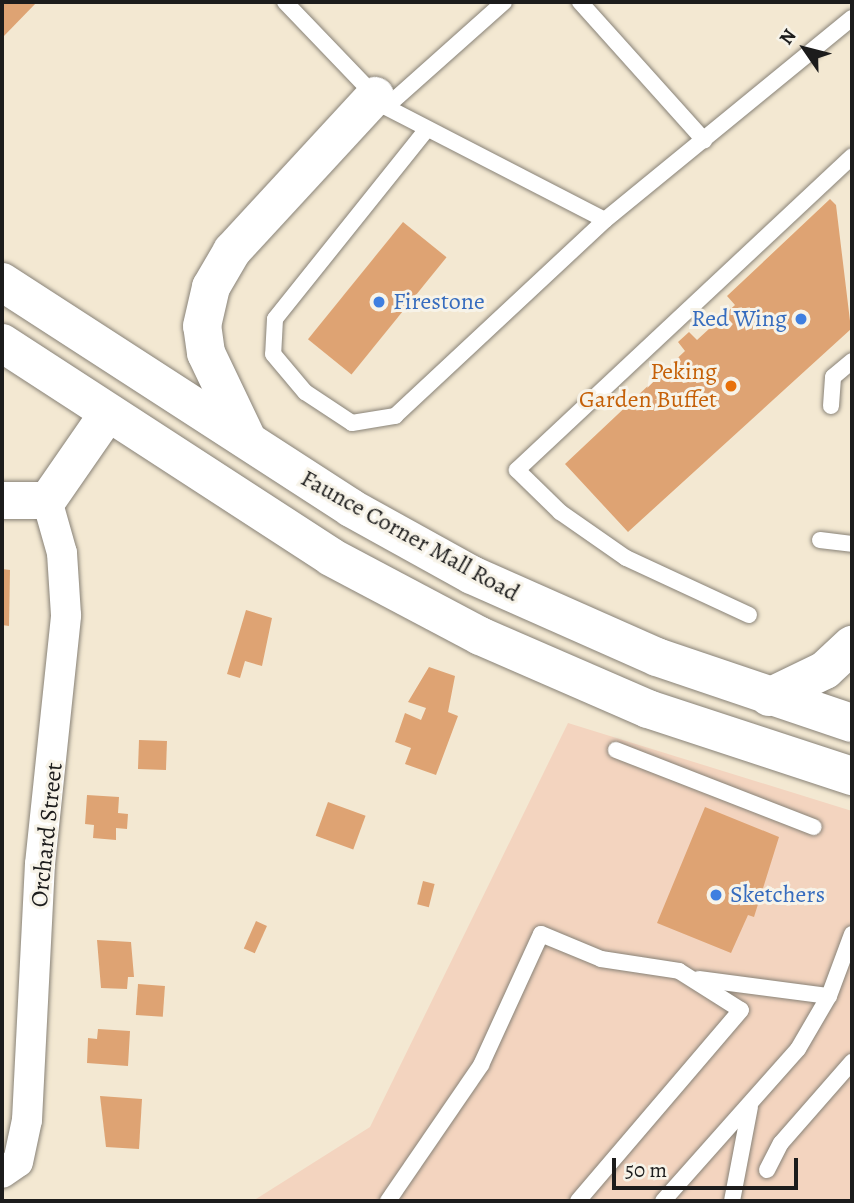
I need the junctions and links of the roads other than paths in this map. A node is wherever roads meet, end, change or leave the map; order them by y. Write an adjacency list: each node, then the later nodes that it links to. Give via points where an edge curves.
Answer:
1 (285, 2): 5 (lane)
2 (504, 2): 5 (lane)
3 (580, 2): 7 (lane)
4 (852, 18): 7 (lane)
5 (380, 102): 6 (lane); 15 (main road, via 232,251 211,286 202,326 206,353)
6 (427, 129): 9 (lane); 9 (lane, via 275,319 273,354 304,392 352,424 395,416)
7 (704, 140): 9 (lane)
8 (852, 156): 20 (lane, via 517,470 560,512 626,558)
9 (605, 220)
10 (2, 282): 15 (main road, Faunce Corner Mall Road)
11 (2, 343): 14 (main road)
12 (852, 361): 13 (lane, via 833,377)
13 (831, 406)
14 (108, 412): 17 (street); 25 (main road, via 331,556 503,647 648,709)
15 (250, 444): 22 (main road, Faunce Corner Mall Road, via 361,514 520,598)
16 (2, 499): 17 (street)
17 (47, 500): 33 (street, Orchard Street, via 62,553 66,615 40,864 27,1120)
18 (820, 540): 19 (lane)
19 (852, 544)
20 (749, 615)
21 (852, 645): 22 (main road, via 825,670)
22 (769, 697): 23 (main road, Faunce Corner Mall Road)
23 (852, 723)
24 (616, 750): 26 (lane)
25 (852, 776)
26 (814, 827)
27 (852, 934): 29 (lane)
28 (697, 979): 29 (lane); 35 (lane, via 658,965 601,959 541,934 469,1087); 36 (lane, via 741,1010)
29 (828, 996): 31 (lane, via 798,1049)
30 (852, 1062): 32 (lane, via 782,1143)
31 (750, 1105): 34 (lane); 37 (lane)
32 (767, 1170)
33 (7, 1171)
34 (674, 1198)
35 (388, 1201)
36 (578, 1201)
37 (732, 1201)

